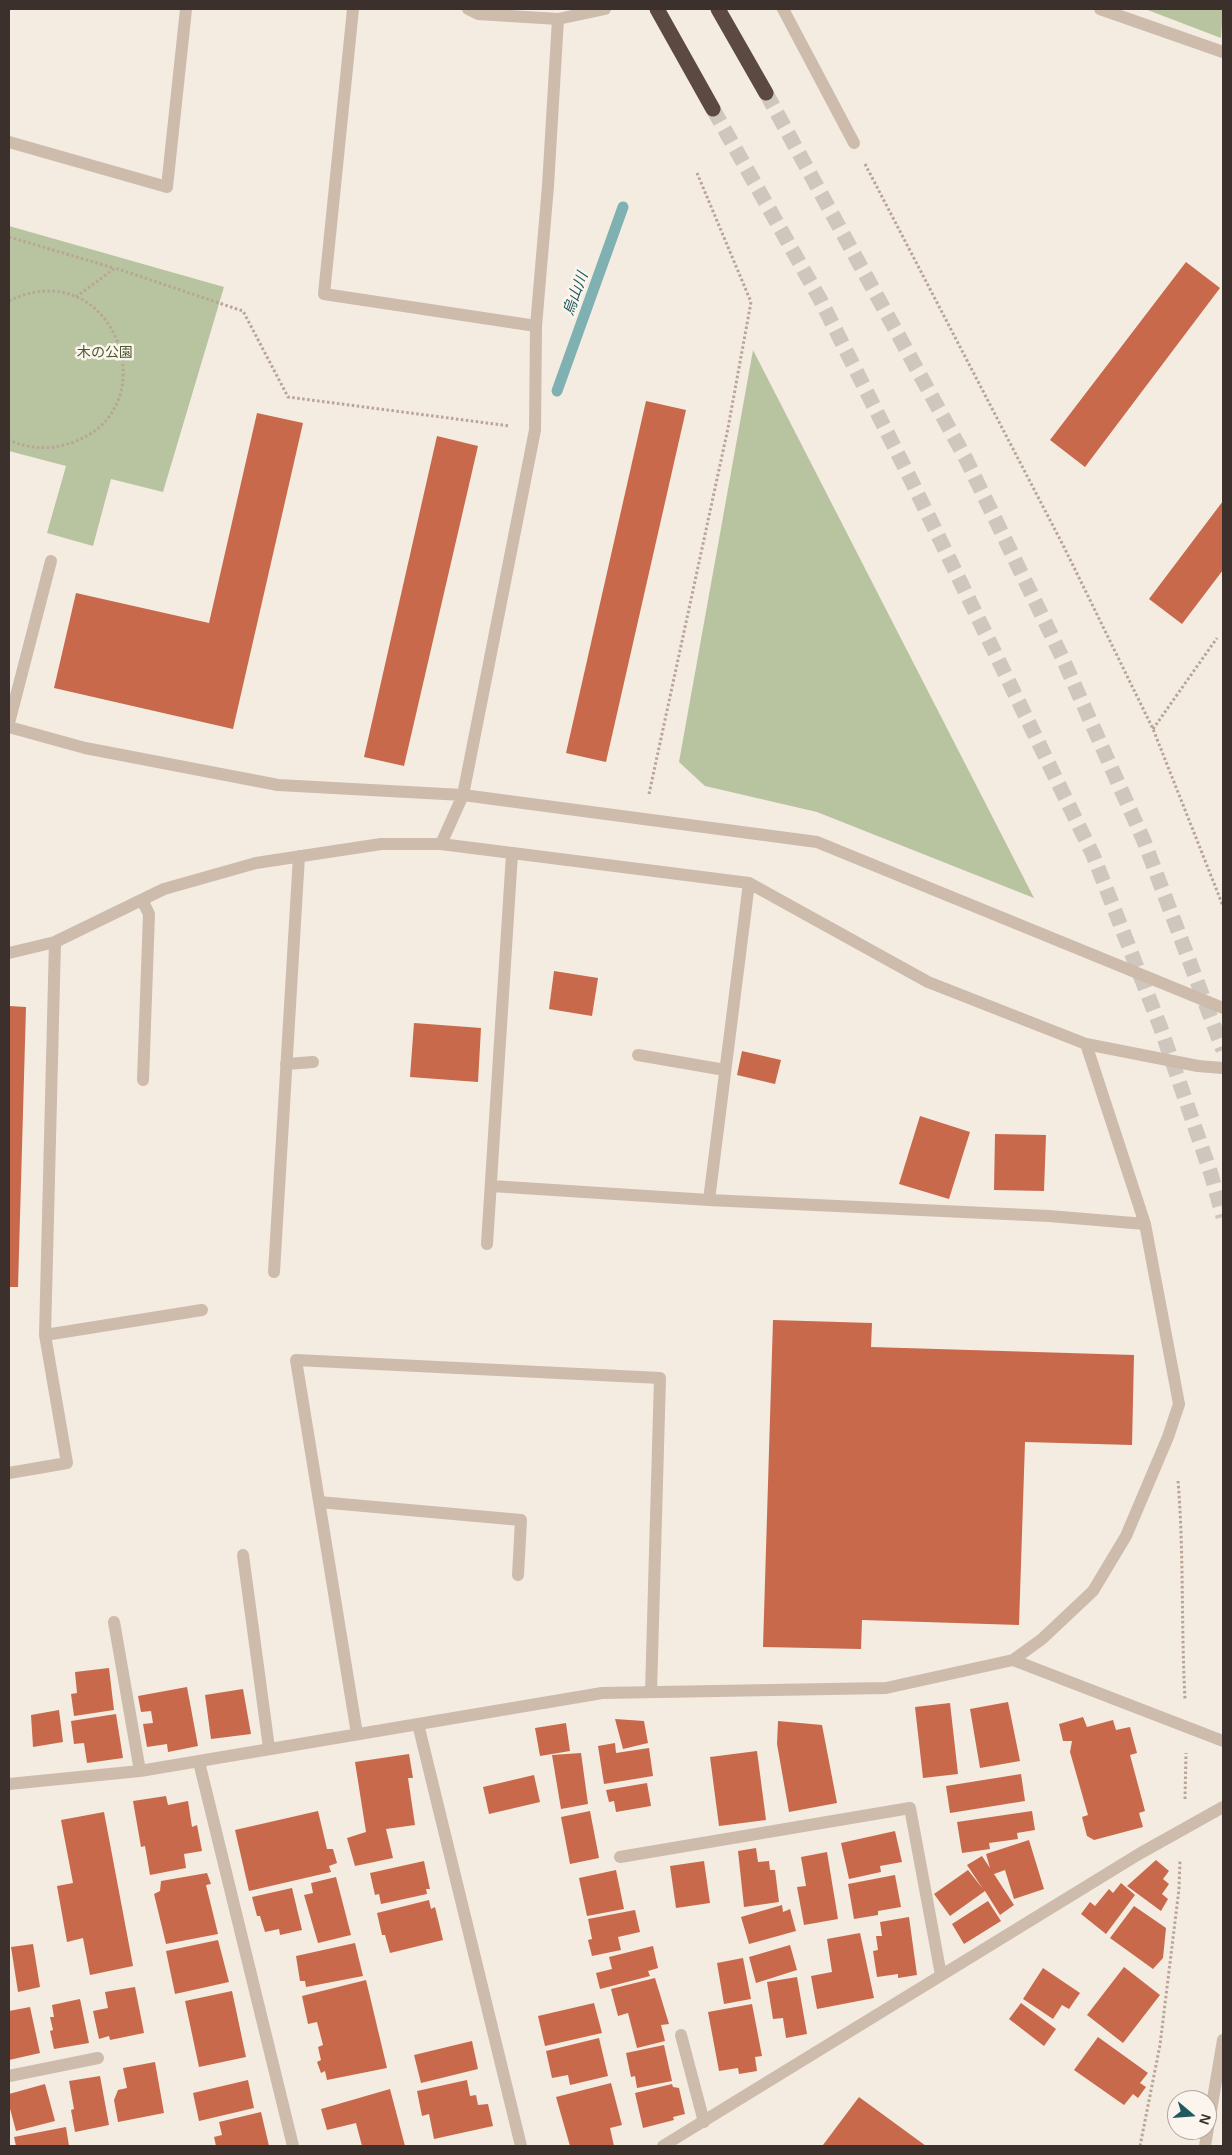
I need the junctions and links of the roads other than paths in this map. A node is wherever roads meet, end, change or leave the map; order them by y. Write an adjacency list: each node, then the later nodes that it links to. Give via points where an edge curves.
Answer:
1 (186, 9): 13 (street, via 167,187)
2 (353, 9): 15 (street, via 324,294)
3 (468, 9): 9 (street, via 478,14)
4 (605, 9): 9 (street)
5 (657, 9): 12 (highway)
6 (718, 9): 11 (highway)
7 (783, 9): 14 (street)
8 (1100, 9): 10 (street)
9 (558, 19): 15 (street)
10 (1223, 52)
11 (766, 93)
12 (713, 109)
13 (9, 142)
14 (854, 143)
15 (536, 326): 19 (street, via 535,430)
16 (51, 561): 17 (street)
17 (9, 723)
18 (9, 727): 19 (street, via 84,748 278,785)
19 (463, 795): 20 (street); 27 (street, via 817,842)
20 (441, 844): 21 (street); 22 (street, via 381,844)
21 (512, 854): 23 (street); 35 (street)
22 (299, 856): 24 (street, via 256,863 164,890); 31 (street)
23 (749, 883): 28 (street, via 928,982); 33 (street)
24 (142, 900): 25 (street); 34 (street, via 149,914)
25 (55, 942): 26 (street); 41 (street)
26 (9, 953)
27 (1223, 1008)
28 (1086, 1044): 32 (street); 37 (street)
29 (638, 1055): 33 (street)
30 (313, 1062): 31 (street)
31 (286, 1064): 39 (street)
32 (1223, 1068)
33 (726, 1070): 36 (street)
34 (143, 1080)
35 (490, 1186): 36 (street); 38 (street)
36 (709, 1200): 37 (street, via 1049,1216)
37 (1145, 1224): 47 (street, via 1179,1404 1126,1536 1093,1591 1042,1639)
38 (487, 1244)
39 (274, 1272)
40 (202, 1310): 41 (street)
41 (46, 1335): 42 (street, via 67,1463)
42 (9, 1473)
43 (319, 1502): 45 (street, via 521,1520); 48 (street, via 296,1360 660,1378); 50 (street)
44 (244, 1555): 52 (street)
45 (518, 1575)
46 (114, 1622): 54 (street)
47 (1013, 1660): 48 (street, via 886,1688); 51 (street)
48 (651, 1692): 49 (street, via 602,1692)
49 (418, 1724): 50 (street); 65 (street)
50 (357, 1734): 52 (street)
51 (1223, 1741)
52 (269, 1748): 53 (street)
53 (199, 1762): 54 (street); 64 (street)
54 (140, 1771): 55 (street)
55 (9, 1784)
56 (1223, 1807): 58 (street)
57 (620, 1857): 58 (street, via 910,1808)
58 (941, 1975): 63 (street)
59 (681, 2035): 63 (street)
60 (1223, 2040): 67 (street)
61 (98, 2058): 62 (street)
62 (9, 2076)
63 (704, 2122): 66 (street)
64 (293, 2146)
65 (521, 2146)
66 (663, 2146)
67 (1205, 2146)

